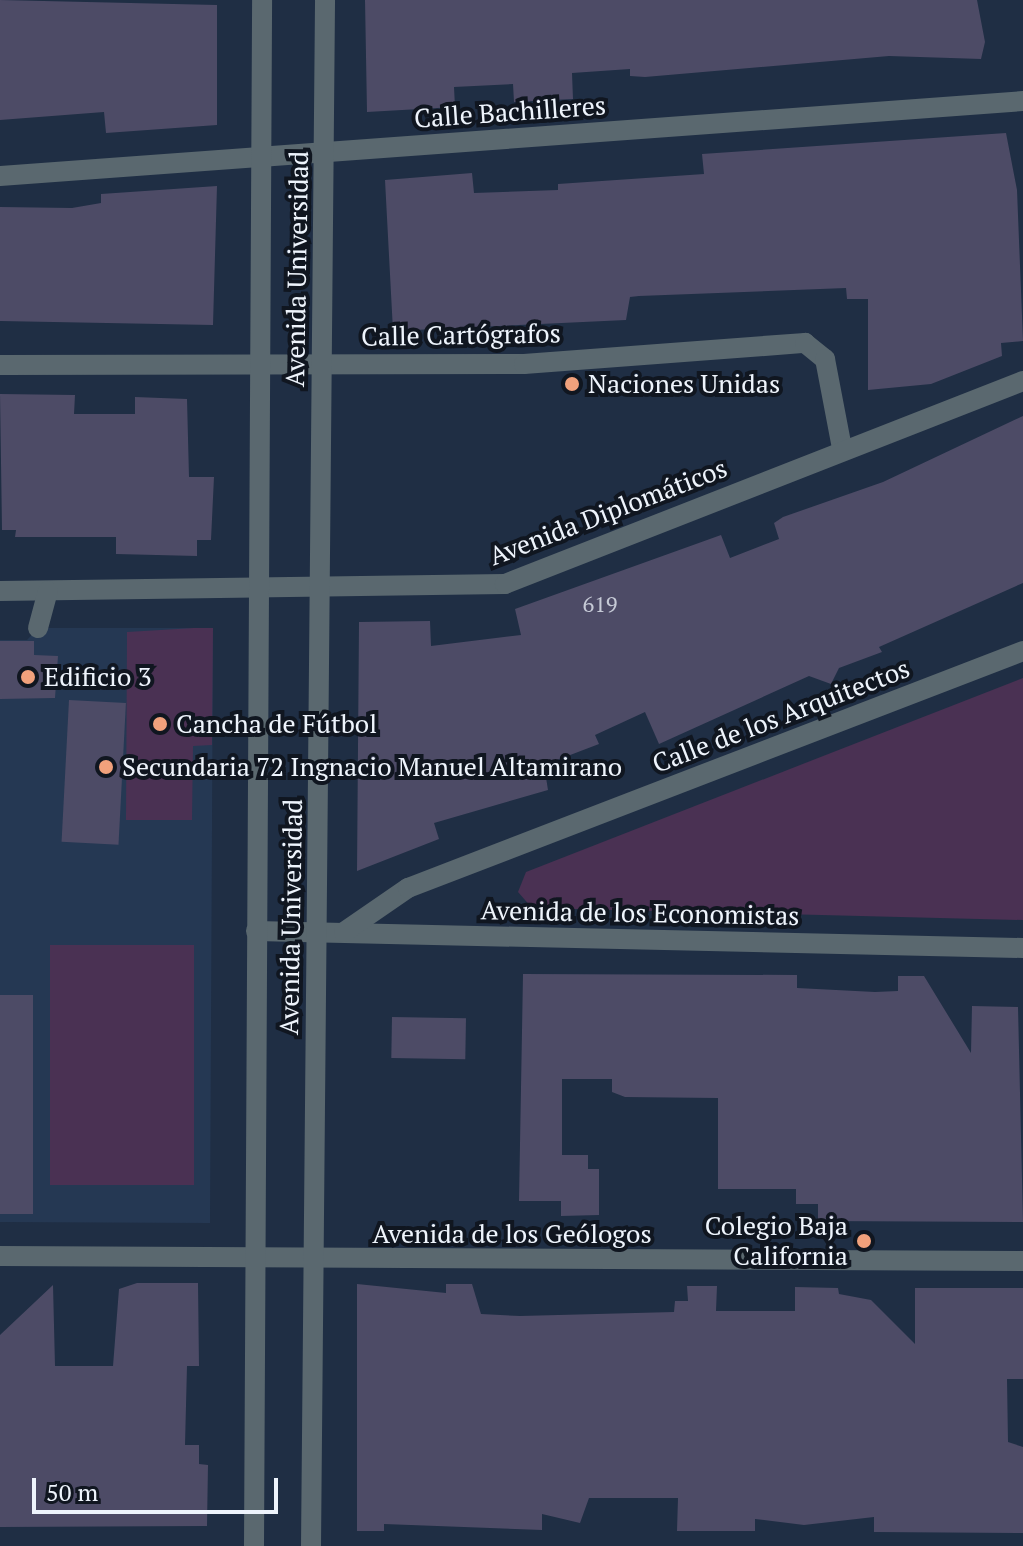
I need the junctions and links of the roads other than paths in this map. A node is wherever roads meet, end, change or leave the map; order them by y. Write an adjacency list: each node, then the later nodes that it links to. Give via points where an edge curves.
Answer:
1 (262, 0): 5 (street, Avenida Universidad)
2 (325, 0): 4 (street, Avenida Universidad)
3 (1023, 101): 4 (street, Calle Bachilleres)
4 (324, 151): 5 (street, Calle Bachilleres); 8 (street, Avenida Universidad)
5 (262, 156): 6 (street, Calle Bachilleres); 7 (street, Avenida Universidad)
6 (0, 176)
7 (260, 360): 8 (street, Calle Cartógrafos); 9 (street, Calle Cartógrafos); 15 (street, Avenida Universidad)
8 (322, 361): 11 (street, Calle Cartógrafos, via 524,364 805,343 825,359); 14 (street, Avenida Universidad)
9 (0, 365)
10 (1023, 381): 11 (street, Avenida Diplomáticos)
11 (842, 448): 14 (street, Avenida Diplomáticos, via 505,584)
12 (0, 591): 13 (street, Avenida Diplomáticos)
13 (48, 591): 15 (street, Avenida Diplomáticos); 16 (street)
14 (320, 591): 15 (street, Avenida Diplomáticos); 19 (street, Avenida Universidad)
15 (259, 592): 18 (street, Avenida Universidad)
16 (38, 628)
17 (1023, 651): 20 (street, Calle de los Arquitectos, via 408,888)
18 (256, 931): 19 (street, Avenida de los Economistas); 23 (street, Avenida Universidad)
19 (317, 932): 20 (street, Avenida de los Economistas); 24 (street, Avenida Universidad)
20 (344, 932): 21 (street, Avenida de los Economistas)
21 (1023, 948)
22 (0, 1256): 23 (street, Avenida de los Geólogos)
23 (256, 1259): 24 (street, Avenida de los Geólogos); 26 (street, Avenida Universidad)
24 (314, 1259): 25 (street, Avenida de los Geólogos); 27 (street, Avenida Universidad)
25 (1023, 1261)
26 (254, 1546)
27 (311, 1546)

